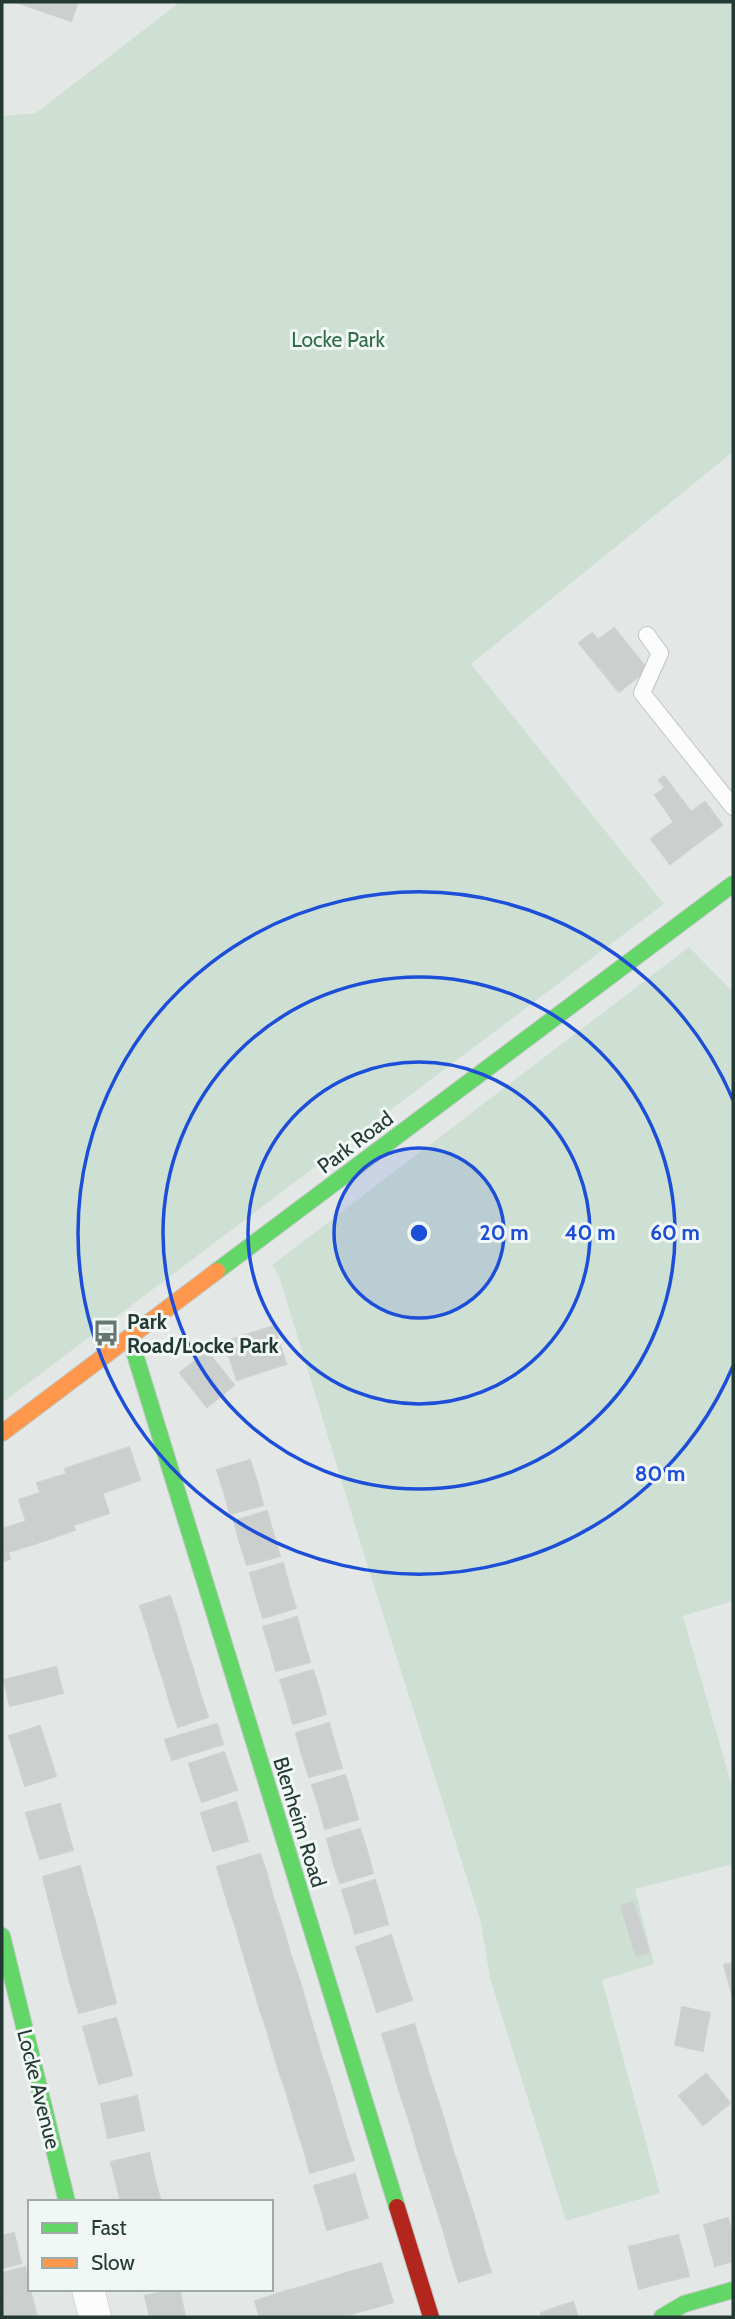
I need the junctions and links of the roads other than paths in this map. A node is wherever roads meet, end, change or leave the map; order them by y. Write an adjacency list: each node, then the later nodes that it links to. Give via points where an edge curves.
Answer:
1 (647, 635): 2 (lane, via 660,653 642,693)
2 (733, 807)
3 (733, 884): 4 (main road, Park Road)
4 (130, 1338): 5 (main road, Park Road); 11 (main road, Blenheim Road)
5 (2, 1433)
6 (2, 1936): 7 (main road, Locke Avenue)
7 (67, 2200)
8 (733, 2290): 12 (main road, via 684,2304)
9 (88, 2291): 10 (street)
10 (94, 2317)
11 (431, 2317)
12 (662, 2317)

